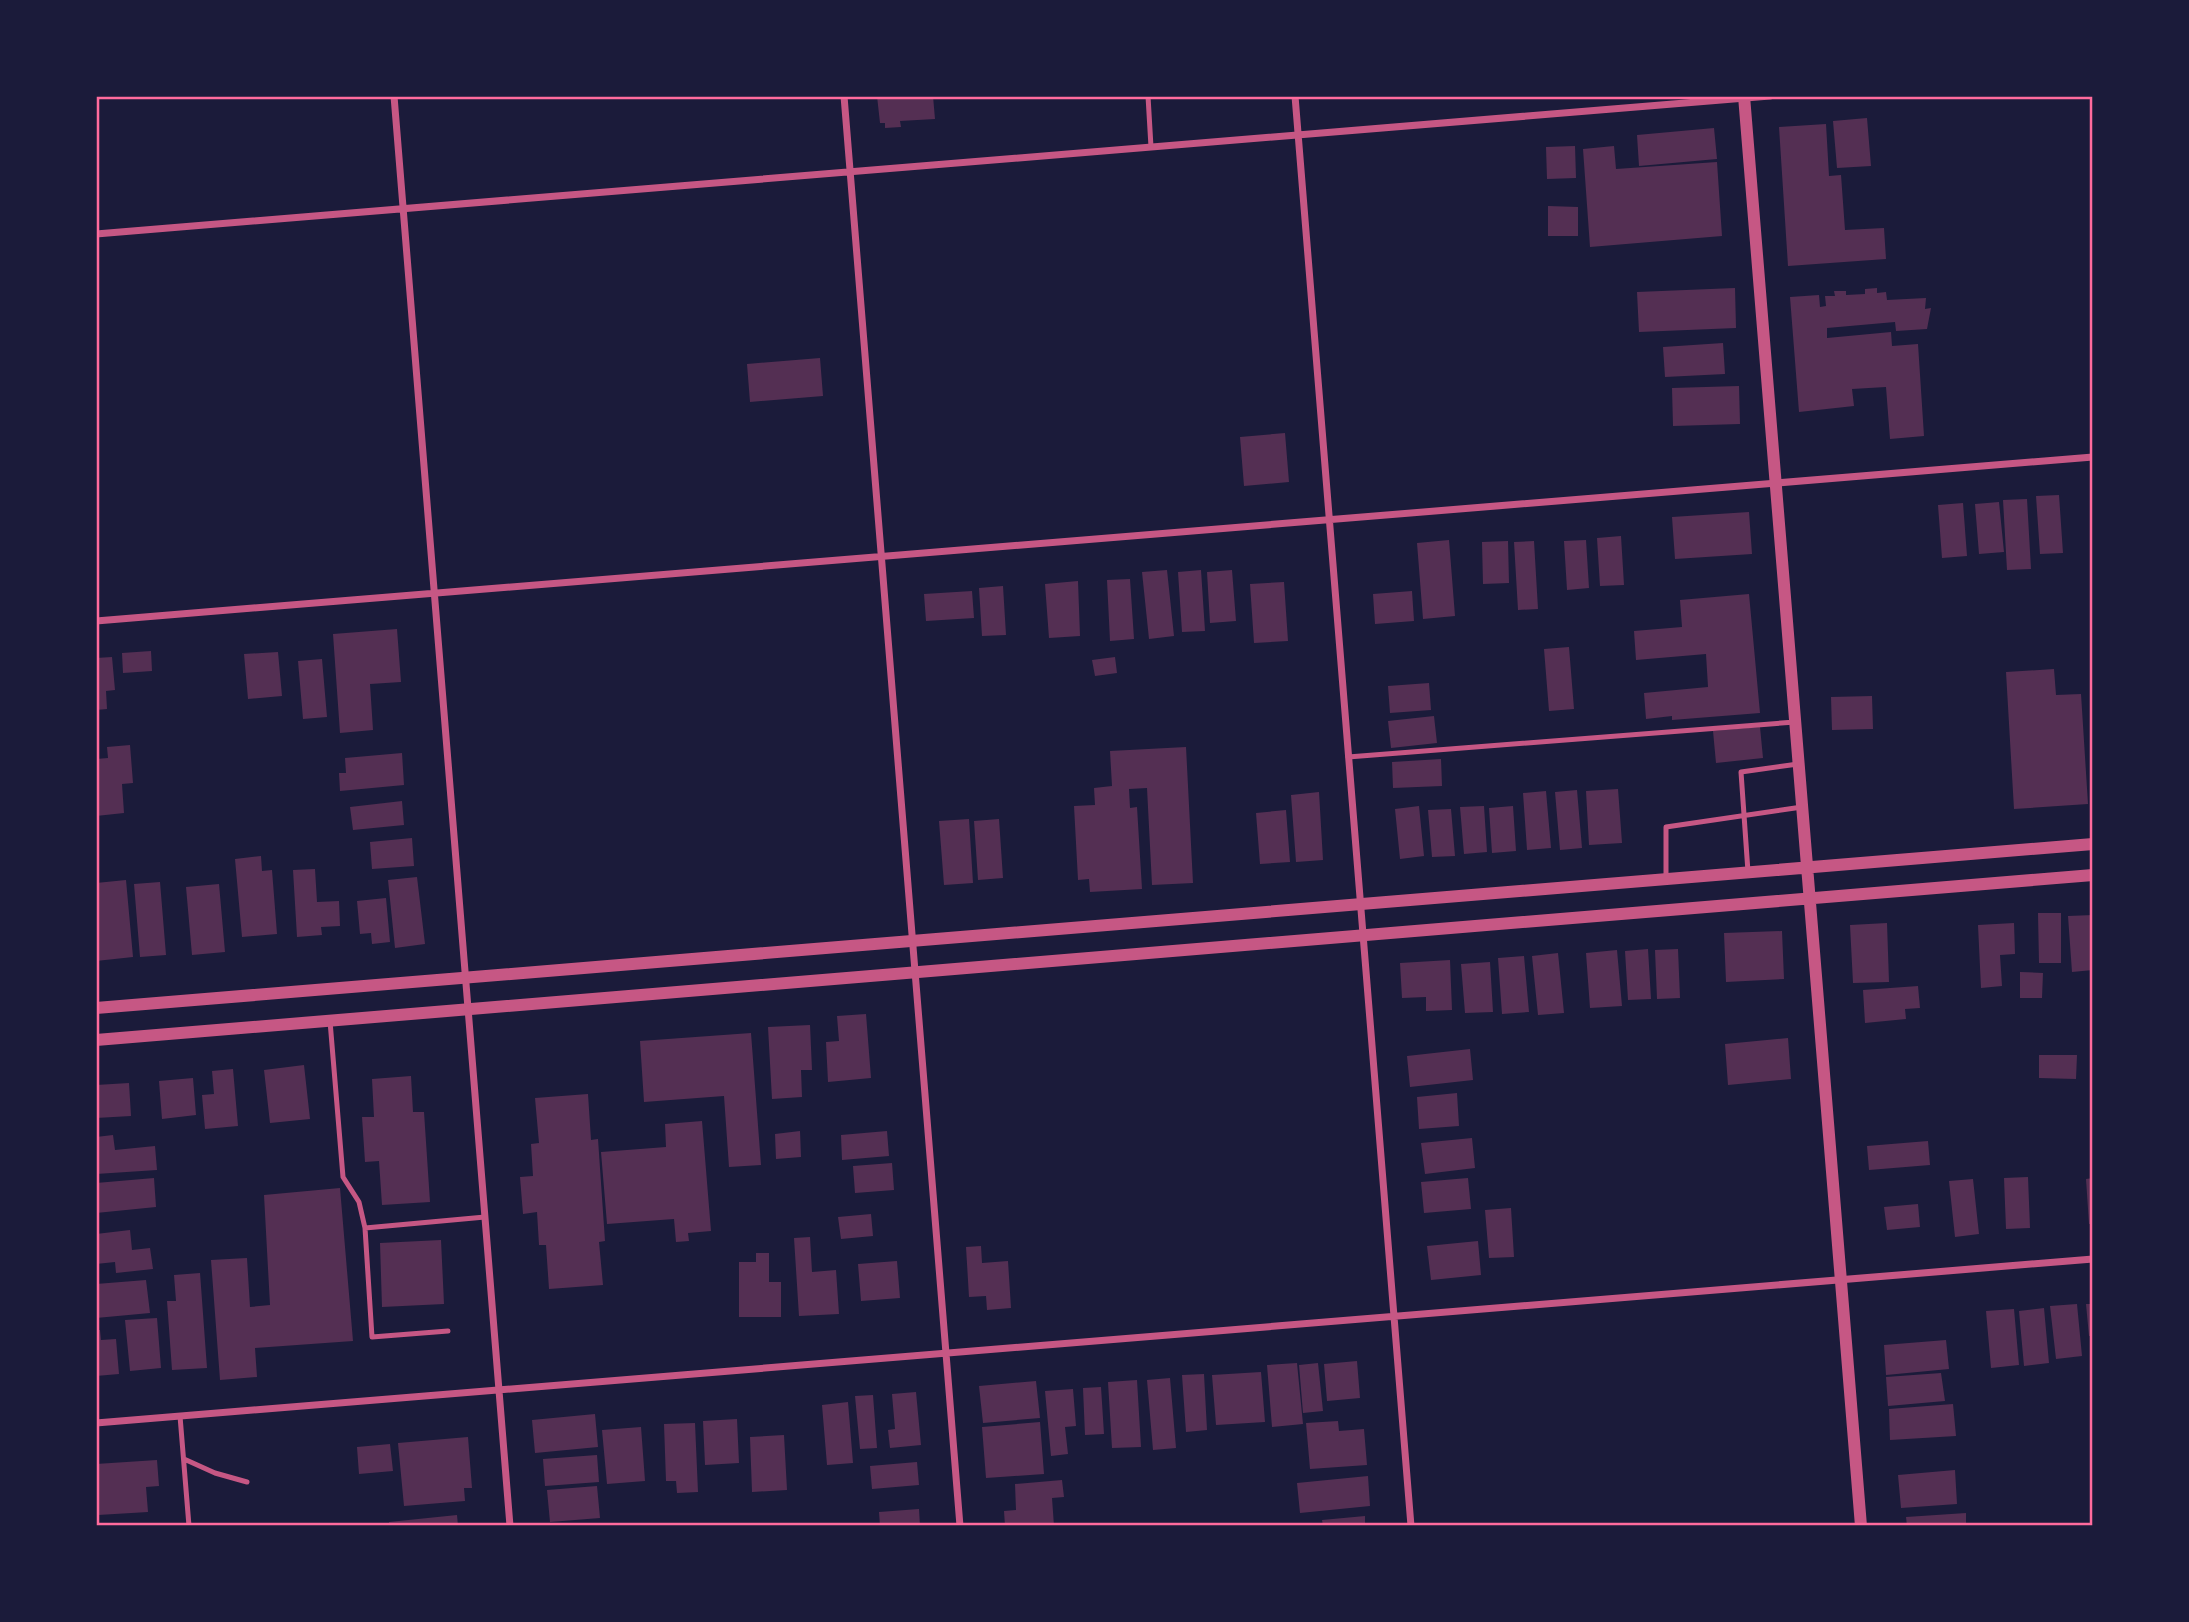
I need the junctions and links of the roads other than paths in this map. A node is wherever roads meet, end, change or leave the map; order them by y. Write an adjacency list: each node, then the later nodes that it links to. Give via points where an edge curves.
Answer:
1 (394, 96): 10 (street)
2 (844, 96): 9 (street)
3 (1148, 96): 8 (lane)
4 (1295, 96): 7 (street)
5 (1770, 96): 6 (street)
6 (1744, 97): 7 (street); 13 (street)
7 (1298, 135): 8 (street); 14 (street)
8 (1151, 147): 9 (street)
9 (850, 172): 10 (street); 15 (street)
10 (403, 209): 11 (street); 16 (street)
11 (96, 234)
12 (2093, 457): 13 (street)
13 (1776, 483): 14 (street); 18 (street)
14 (1329, 519): 15 (street); 19 (street)
15 (881, 556): 16 (street); 31 (street)
16 (434, 593): 17 (street); 33 (street)
17 (96, 621)
18 (1795, 722): 19 (lane); 20 (street)
19 (1348, 757): 29 (street)
20 (1798, 764): 21 (street); 22 (lane, via 1741,772)
21 (1802, 807): 22 (lane); 24 (street)
22 (1745, 815): 25 (lane); 27 (lane, via 1666,827)
23 (2093, 844): 24 (street)
24 (1807, 867): 25 (street); 28 (street)
25 (1748, 872): 27 (street)
26 (2093, 875): 28 (street)
27 (1666, 878): 29 (street)
28 (1810, 899): 30 (street); 41 (street)
29 (1360, 904): 30 (street); 31 (street)
30 (1363, 936): 32 (street); 42 (street)
31 (913, 941): 32 (street); 33 (street)
32 (915, 972): 35 (street); 44 (street)
33 (466, 977): 34 (street); 35 (street)
34 (96, 1008)
35 (468, 1009): 36 (street); 38 (street)
36 (330, 1021): 37 (street); 39 (lane, via 343,1177 359,1202)
37 (96, 1040)
38 (485, 1217): 39 (lane); 45 (street)
39 (365, 1228): 43 (lane, via 372,1337)
40 (2093, 1259): 41 (street)
41 (1841, 1279): 42 (street); 54 (street)
42 (1394, 1316): 44 (street); 53 (street)
43 (448, 1331)
44 (946, 1353): 45 (street); 52 (street)
45 (499, 1390): 46 (street); 51 (street)
46 (180, 1416): 47 (street); 48 (lane)
47 (96, 1423)
48 (184, 1459): 49 (lane); 50 (lane)
49 (247, 1482)
50 (189, 1526)
51 (510, 1526)
52 (960, 1526)
53 (1411, 1526)
54 (1861, 1526)

